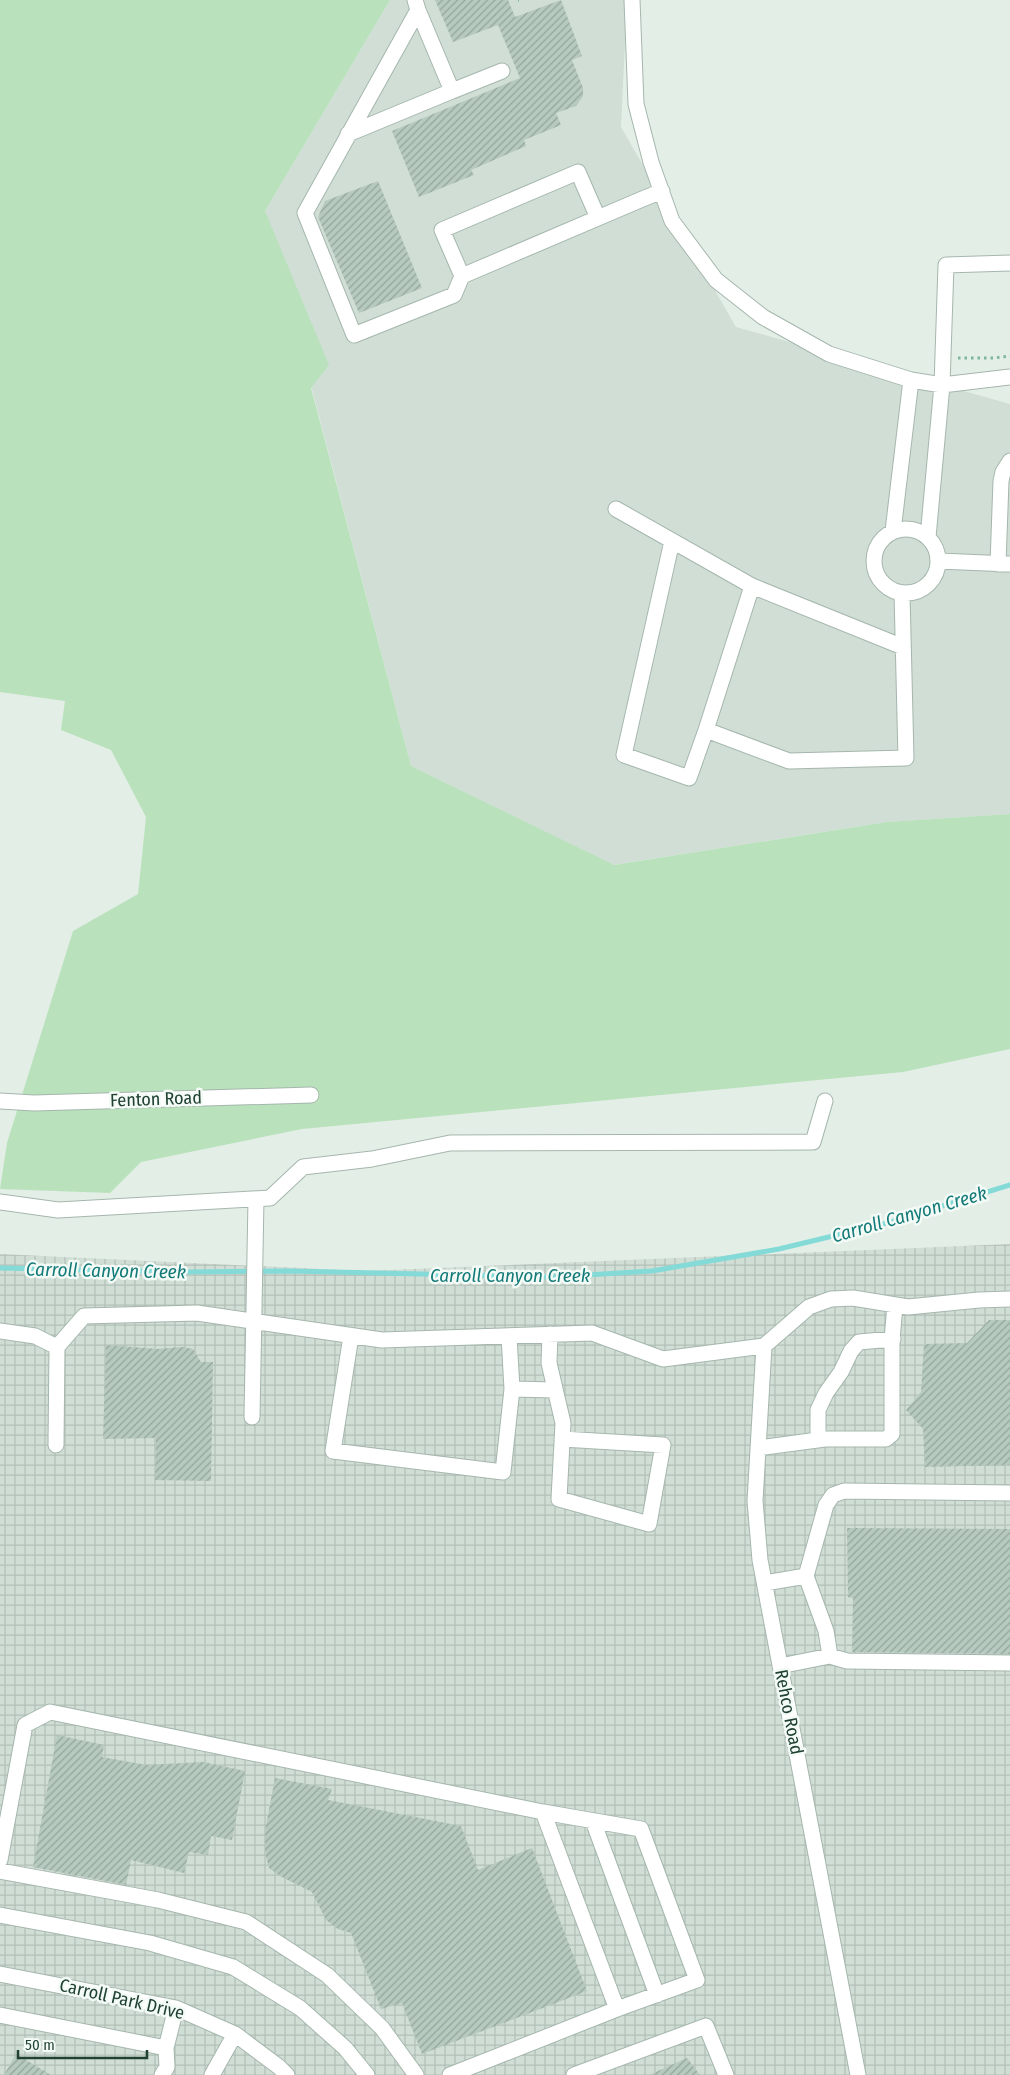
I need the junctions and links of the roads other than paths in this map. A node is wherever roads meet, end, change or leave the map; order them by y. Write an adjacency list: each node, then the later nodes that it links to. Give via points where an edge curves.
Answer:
1 (632, 0): 6 (street, via 636,104)
2 (417, 5): 4 (street); 5 (street)
3 (502, 71): 4 (street)
4 (452, 91): 5 (street)
5 (348, 134): 9 (street, via 305,213 354,335 454,294)
6 (662, 190): 7 (street); 11 (street, via 672,221 716,280 763,317 829,354)
7 (598, 218): 9 (street); 9 (street, via 578,172 524,195 442,230)
8 (1010, 263): 12 (street, via 946,265)
9 (462, 276)
10 (1010, 377): 12 (street)
11 (911, 380): 12 (street); 16 (street)
12 (942, 385): 17 (street)
13 (1010, 461): 15 (street, via 1001,481)
14 (616, 509): 18 (street)
15 (1005, 512): 20 (street)
16 (893, 531): 17 (street, via 911,529); 22 (street, via 879,543 874,561 879,579)
17 (928, 537): 19 (street, via 938,552)
18 (672, 540): 21 (street); 24 (street, via 624,755 689,778)
19 (939, 562): 20 (street); 22 (street, via 938,571 928,586)
20 (1004, 564)
21 (752, 586): 23 (street); 24 (street)
22 (902, 594): 23 (street)
23 (903, 647): 24 (street, via 906,758 789,761)
24 (706, 730)
25 (311, 1095): 26 (street, Fenton Road, via 34,1103)
26 (0, 1101)
27 (825, 1101): 28 (street, via 813,1142 450,1143 372,1159 303,1167 270,1198)
28 (256, 1199): 29 (street, via 58,1210); 32 (street)
29 (0, 1202)
30 (1010, 1299): 31 (street, via 908,1307)
31 (895, 1305): 37 (street); 38 (street, via 853,1298 831,1299 810,1307)
32 (254, 1322): 35 (street); 39 (street, via 197,1313 84,1316); 42 (street)
33 (0, 1331): 39 (street, via 34,1336)
34 (550, 1334): 36 (street); 38 (street, via 592,1333 662,1359); 41 (street, via 549,1363)
35 (351, 1336): 36 (street, via 382,1340); 40 (street, via 333,1451 503,1472)
36 (509, 1336): 40 (street)
37 (893, 1339): 44 (street, via 860,1342 851,1351 818,1410); 44 (street, via 892,1434 886,1439)
38 (764, 1346): 46 (street, Rehco Road)
39 (57, 1347): 45 (street)
40 (512, 1389): 41 (street)
41 (555, 1390): 43 (street)
42 (252, 1417)
43 (562, 1439): 43 (street, via 559,1500 649,1524 662,1445)
44 (818, 1440): 46 (street)
45 (56, 1445)
46 (758, 1448): 49 (street, Rehco Road, via 755,1501)
47 (1010, 1493): 48 (street, via 856,1490 833,1495 826,1506)
48 (806, 1576): 49 (street); 50 (street, via 826,1631)
49 (765, 1583): 52 (street, Rehco Road)
50 (830, 1656): 51 (street, via 847,1661); 52 (street)
51 (1010, 1663)
52 (780, 1666): 73 (street, Rehco Road)
53 (543, 1812): 54 (street); 55 (street, via 50,1712 25,1724); 61 (street)
54 (593, 1821): 59 (street); 59 (street, via 641,1828 697,1980)
55 (0, 1860)
56 (0, 1871): 69 (street, via 158,1900 246,1922 327,1975 382,2028)
57 (0, 1915): 68 (street, via 150,1942 233,1967 300,2008 345,2048)
58 (0, 1974): 60 (street, Carroll Park Drive)
59 (657, 1995): 61 (street)
60 (176, 2008): 63 (street, Carroll Park Drive); 64 (street)
61 (617, 2009): 70 (street)
62 (0, 2014): 64 (street)
63 (235, 2034): 66 (street); 67 (street, Carroll Park Drive)
64 (166, 2048): 65 (street, via 167,2066)
65 (162, 2075)
66 (212, 2075)
67 (287, 2075)
68 (367, 2075)
69 (416, 2075)
70 (450, 2075)
71 (574, 2075): 72 (street, via 706,2026)
72 (726, 2075)
73 (858, 2075)

